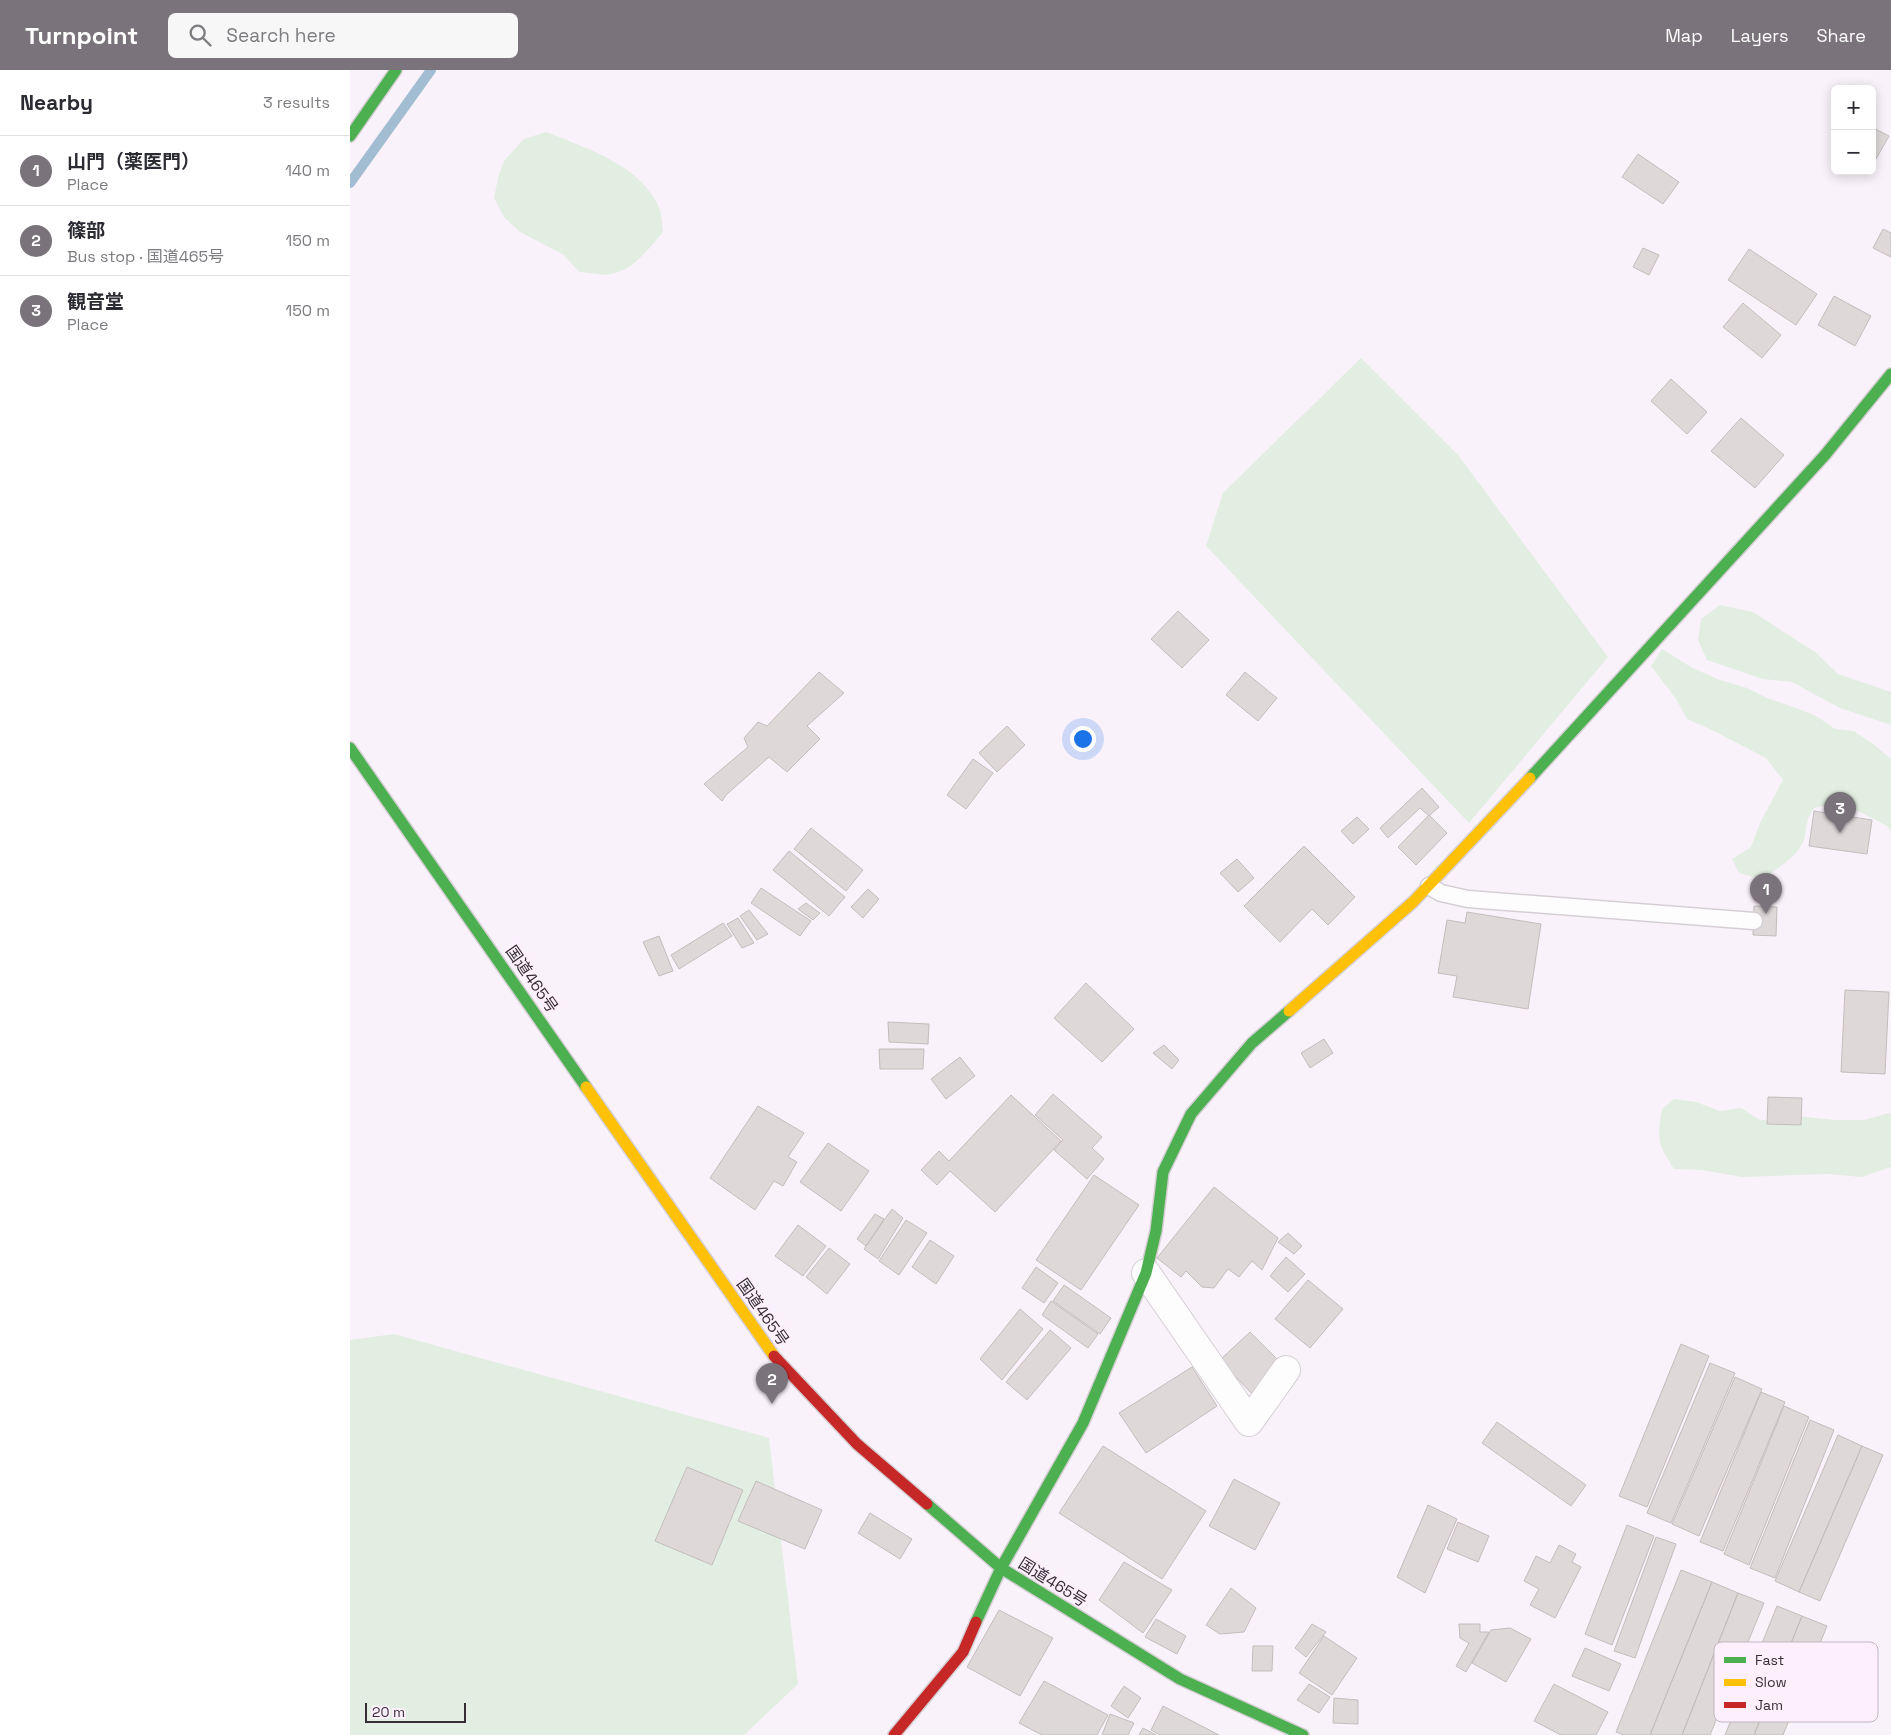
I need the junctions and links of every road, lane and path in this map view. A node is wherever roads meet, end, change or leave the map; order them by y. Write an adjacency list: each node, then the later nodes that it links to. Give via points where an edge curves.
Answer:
1 (396, 70): 2 (main road)
2 (350, 136)
3 (1891, 374): 5 (main road, via 1825,455 1584,721)
4 (350, 748): 9 (main road, 国道465号, via 773,1355 856,1444)
5 (1429, 886): 6 (lane, via 1442,894 1468,899); 7 (main road, via 1252,1043 1191,1114 1162,1172 1156,1231)
6 (1754, 921)
7 (1146, 1274): 8 (street, via 1249,1422); 9 (main road, via 1083,1423)
8 (1286, 1370)
9 (1001, 1568): 10 (main road, via 963,1652); 11 (main road, 国道465号, via 1180,1679)
10 (894, 1735)
11 (1303, 1735)

